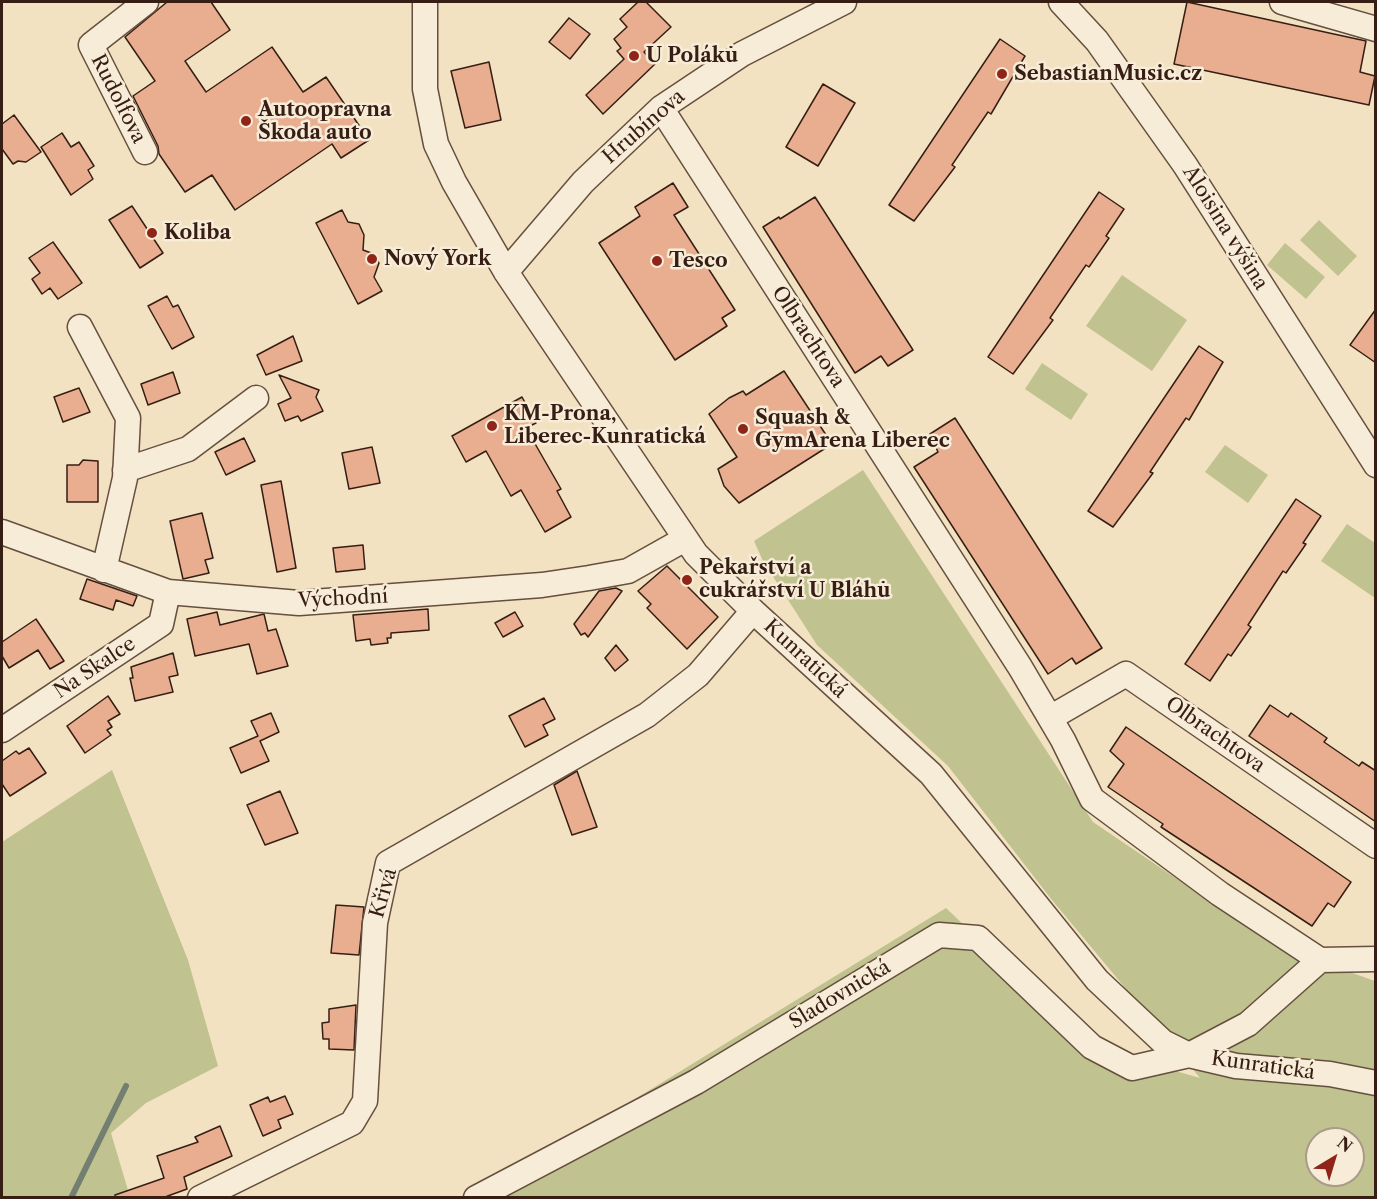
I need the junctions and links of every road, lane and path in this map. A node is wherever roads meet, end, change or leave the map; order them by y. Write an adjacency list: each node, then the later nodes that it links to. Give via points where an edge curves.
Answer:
1 (146, 2): 8 (street, Rudolfova, via 91,45)
2 (425, 2): 9 (street, Kunratická, via 425,89 436,144)
3 (844, 2): 7 (street, Hrubínova, via 742,54)
4 (1061, 2): 12 (street, Aloisina výšina, via 1097,41 1185,165)
5 (1282, 2): 6 (street)
6 (1376, 29)
7 (661, 108): 9 (street, Hrubínova, via 583,182); 19 (street, Olbrachtova)
8 (145, 152)
9 (506, 272): 15 (street, Kunratická)
10 (80, 327): 13 (street, via 128,418)
11 (256, 398): 13 (street, via 188,449)
12 (1374, 453)
13 (125, 470): 16 (street)
14 (2, 532): 16 (street, Východní)
15 (685, 539): 17 (street, Východní, via 628,572 542,585 299,603); 18 (street, Kunratická)
16 (105, 570): 17 (street, Východní)
17 (168, 592): 20 (street, Na Skalce, via 161,624)
18 (753, 611): 24 (street, Kunratická, via 931,774 1106,988 1147,1030); 26 (street, Křivá, via 698,675 647,715 388,863 375,923 365,1101 352,1123)
19 (1050, 718): 21 (street, Olbrachtova, via 1126,674); 23 (street, Olbrachtova, via 1092,800 1220,894)
20 (2, 730)
21 (1376, 846)
22 (1376, 959): 23 (street)
23 (1320, 960): 24 (street, via 1248,1024)
24 (1189, 1055): 25 (street, Kunratická, via 1236,1066 1330,1074); 27 (street, Sladovnická, via 1132,1068 1092,1047 978,938 939,935 696,1082)
25 (1376, 1083)
26 (200, 1197)
27 (476, 1197)

